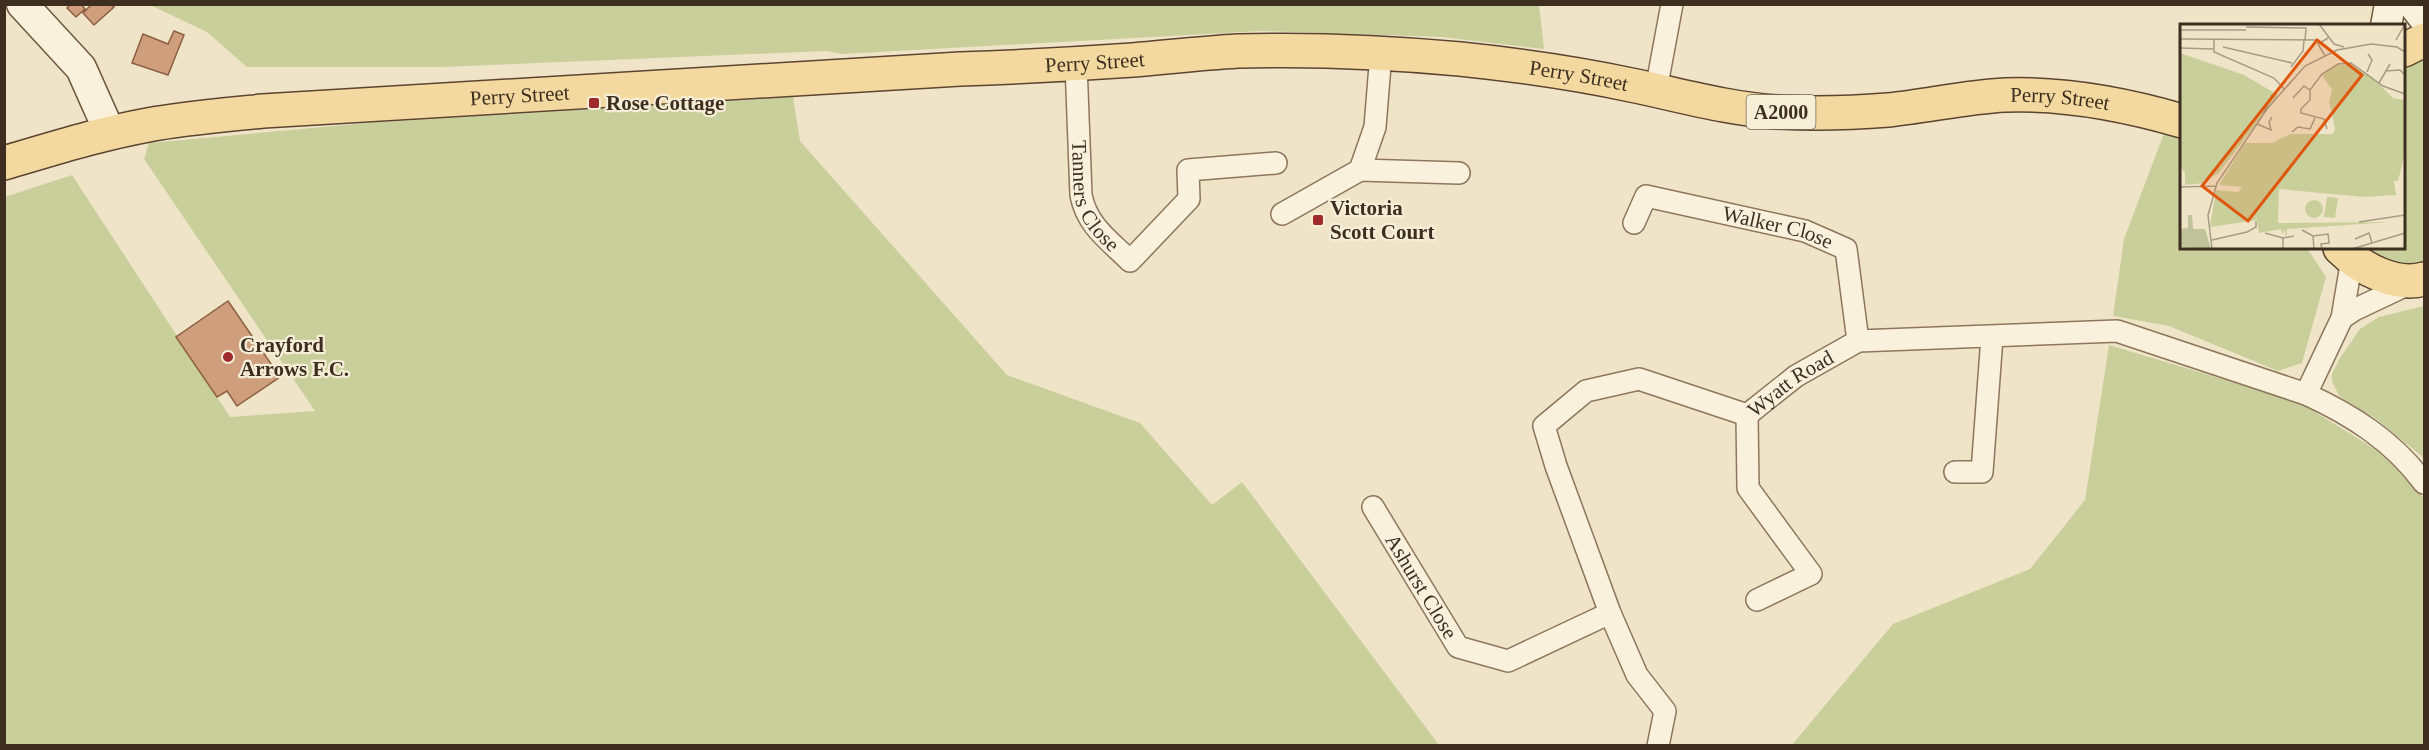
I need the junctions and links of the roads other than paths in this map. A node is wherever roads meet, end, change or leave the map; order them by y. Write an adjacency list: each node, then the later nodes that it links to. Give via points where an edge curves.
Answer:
1 (22, 4): 13 (street, via 81,68)
2 (1672, 4): 11 (street)
3 (2390, 4): 6 (street)
4 (2413, 4): 5 (street)
5 (2424, 18)
6 (2386, 24)
7 (2424, 40): 8 (main road)
8 (2405, 49)
9 (1382, 53): 10 (main road, Perry Street / A2000, via 1233,52); 11 (main road, Perry Street / A2000, via 1524,66); 16 (street, via 1375,127)
10 (1076, 64): 13 (main road, Perry Street / A2000, via 328,106 194,118); 15 (street, Tanners Close, via 1084,211 1130,261 1189,199 1188,170)
11 (1656, 90): 12 (main road, Perry Street / A2000, via 1727,106 1829,114 1986,97 2060,97 2142,109)
12 (2180, 122)
13 (110, 133): 14 (main road, Perry Street / A2000)
14 (4, 163)
15 (1275, 163)
16 (1360, 170): 17 (street); 18 (street)
17 (1459, 173)
18 (1282, 214)
19 (1634, 223): 24 (street, Walker Close, via 1646,196 1805,231 1846,249)
20 (2346, 253): 21 (main road, via 2378,274); 22 (street)
21 (2420, 280): 22 (street)
22 (2342, 318): 25 (street)
23 (1992, 337): 24 (street, Wyatt Road); 25 (street, Wyatt Road, via 2117,331); 27 (street, via 1982,472)
24 (1858, 341): 26 (street, Wyatt Road, via 1796,376)
25 (2306, 394): 28 (street, Wyatt Road, via 2346,413 2382,438)
26 (1747, 415): 30 (street, via 1748,488 1811,574); 31 (street, Wyatt Road, via 1639,379 1586,391 1544,426)
27 (1954, 472)
28 (2424, 483)
29 (1372, 507): 31 (street, Ashurst Close, via 1458,647 1508,661)
30 (1757, 600)
31 (1610, 613): 32 (street, Wyatt Road, via 1636,675 1665,711)
32 (1658, 746)

